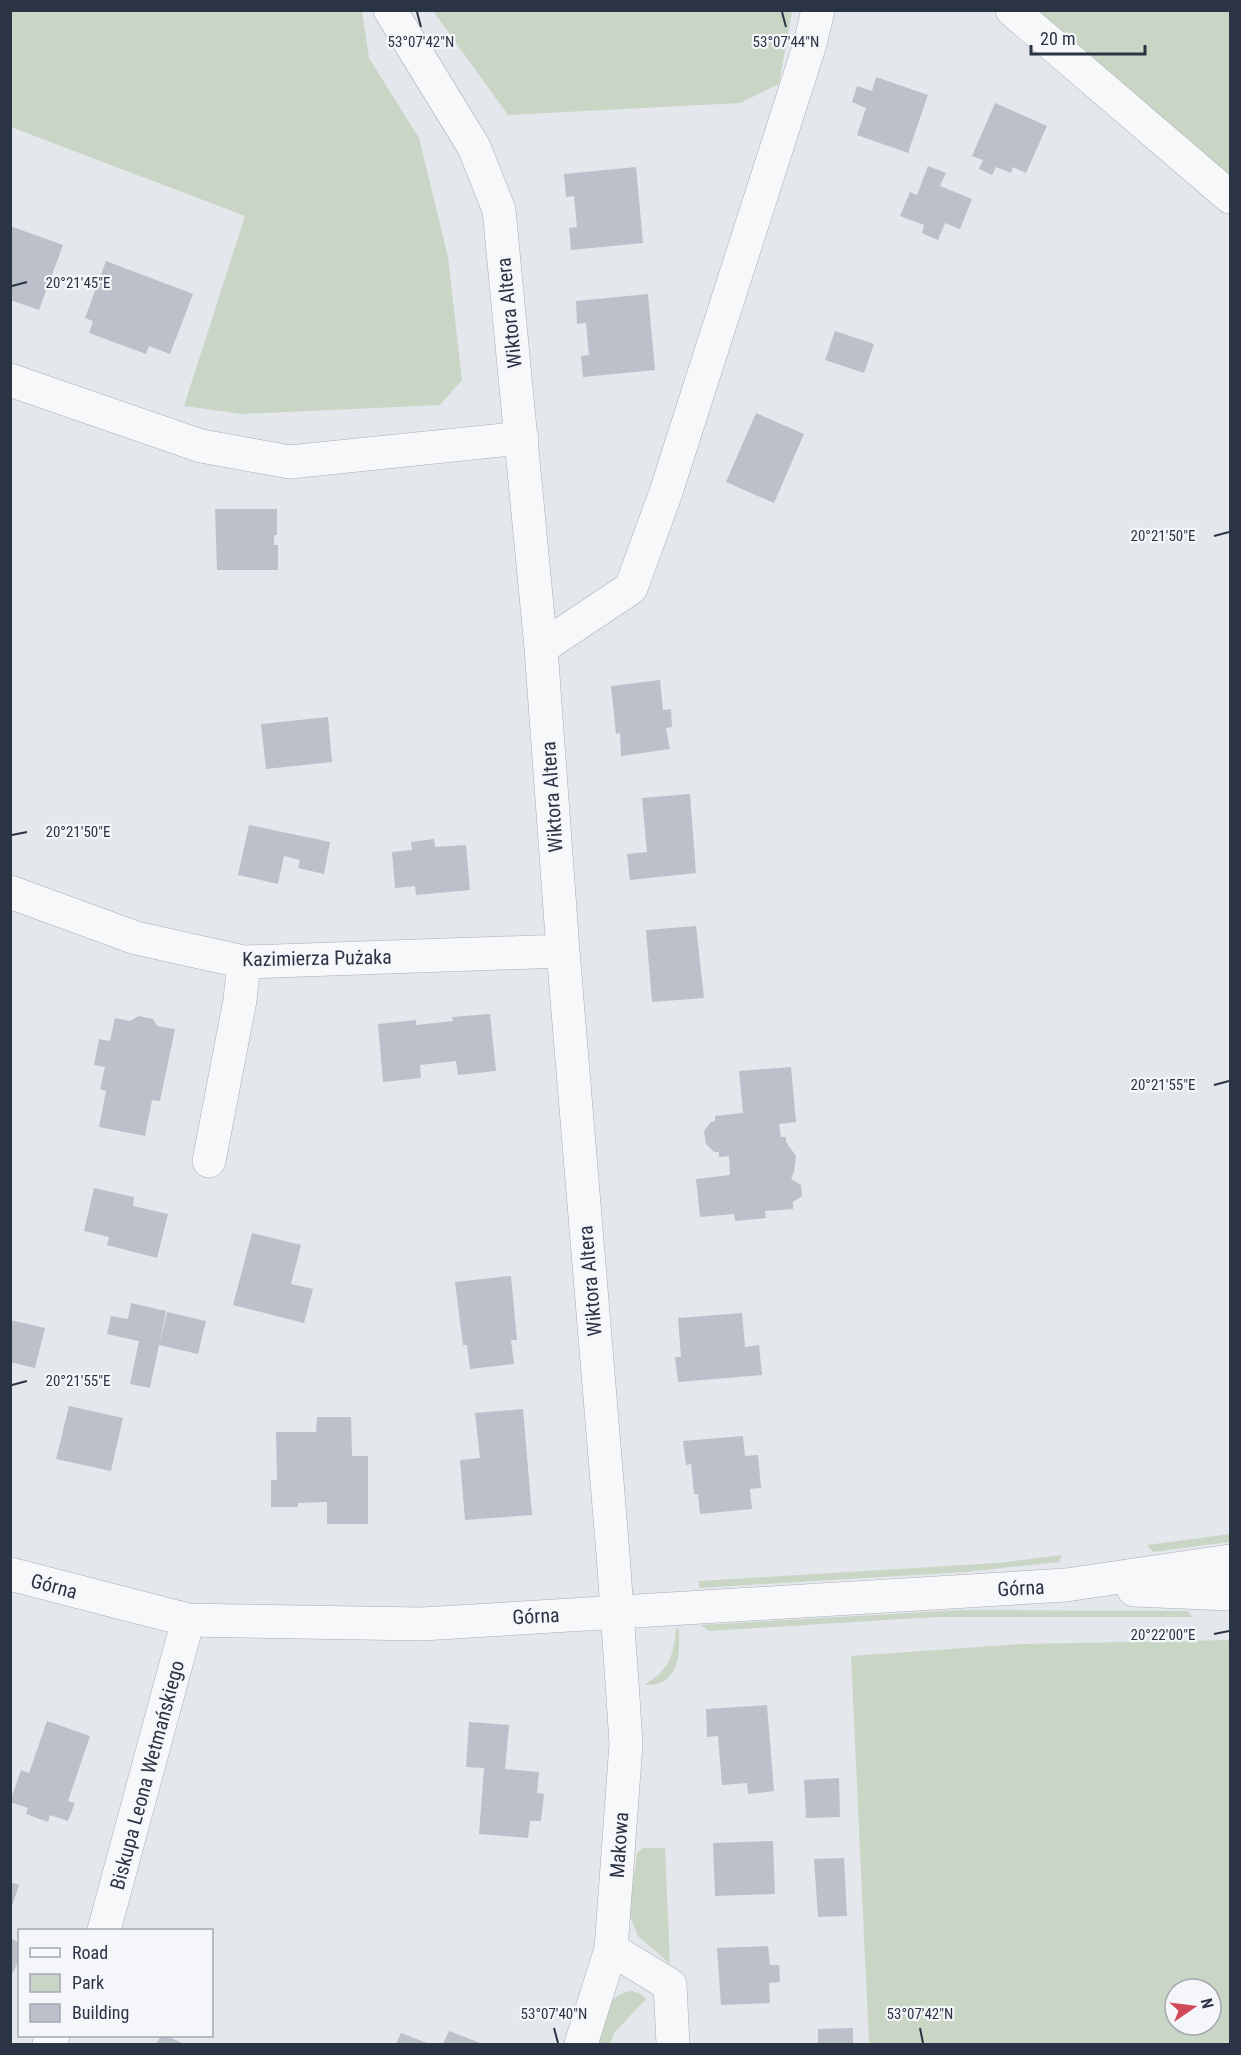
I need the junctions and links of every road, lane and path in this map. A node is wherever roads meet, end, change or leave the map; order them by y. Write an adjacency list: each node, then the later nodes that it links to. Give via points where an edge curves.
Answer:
1 (390, 10): 6 (street, Wiktora Altera, via 474,147 499,210)
2 (818, 10): 7 (street, via 632,588)
3 (1012, 10): 4 (street)
4 (1230, 197)
5 (10, 380): 6 (street, via 201,446 290,462)
6 (522, 438): 7 (street, Wiktora Altera)
7 (541, 648): 9 (street, Wiktora Altera)
8 (10, 892): 10 (street, Kazimierza Pużaka, via 136,938)
9 (563, 951): 10 (street, Kazimierza Pużaka); 16 (street, Wiktora Altera)
10 (244, 962): 11 (street)
11 (209, 1161)
12 (1230, 1561): 14 (street, Górna)
13 (10, 1574): 17 (street, Górna)
14 (1066, 1585): 15 (street, Górna); 16 (street, Górna)
15 (1230, 1594)
16 (618, 1612): 17 (street, Górna, via 422,1624); 19 (street, Makowa, via 626,1744)
17 (189, 1620): 18 (street, Biskupa Leona Wetmańskiego)
18 (104, 1929)
19 (611, 1949): 20 (street, Makowa); 21 (street, via 670,1985)
20 (581, 2044)
21 (673, 2044)

